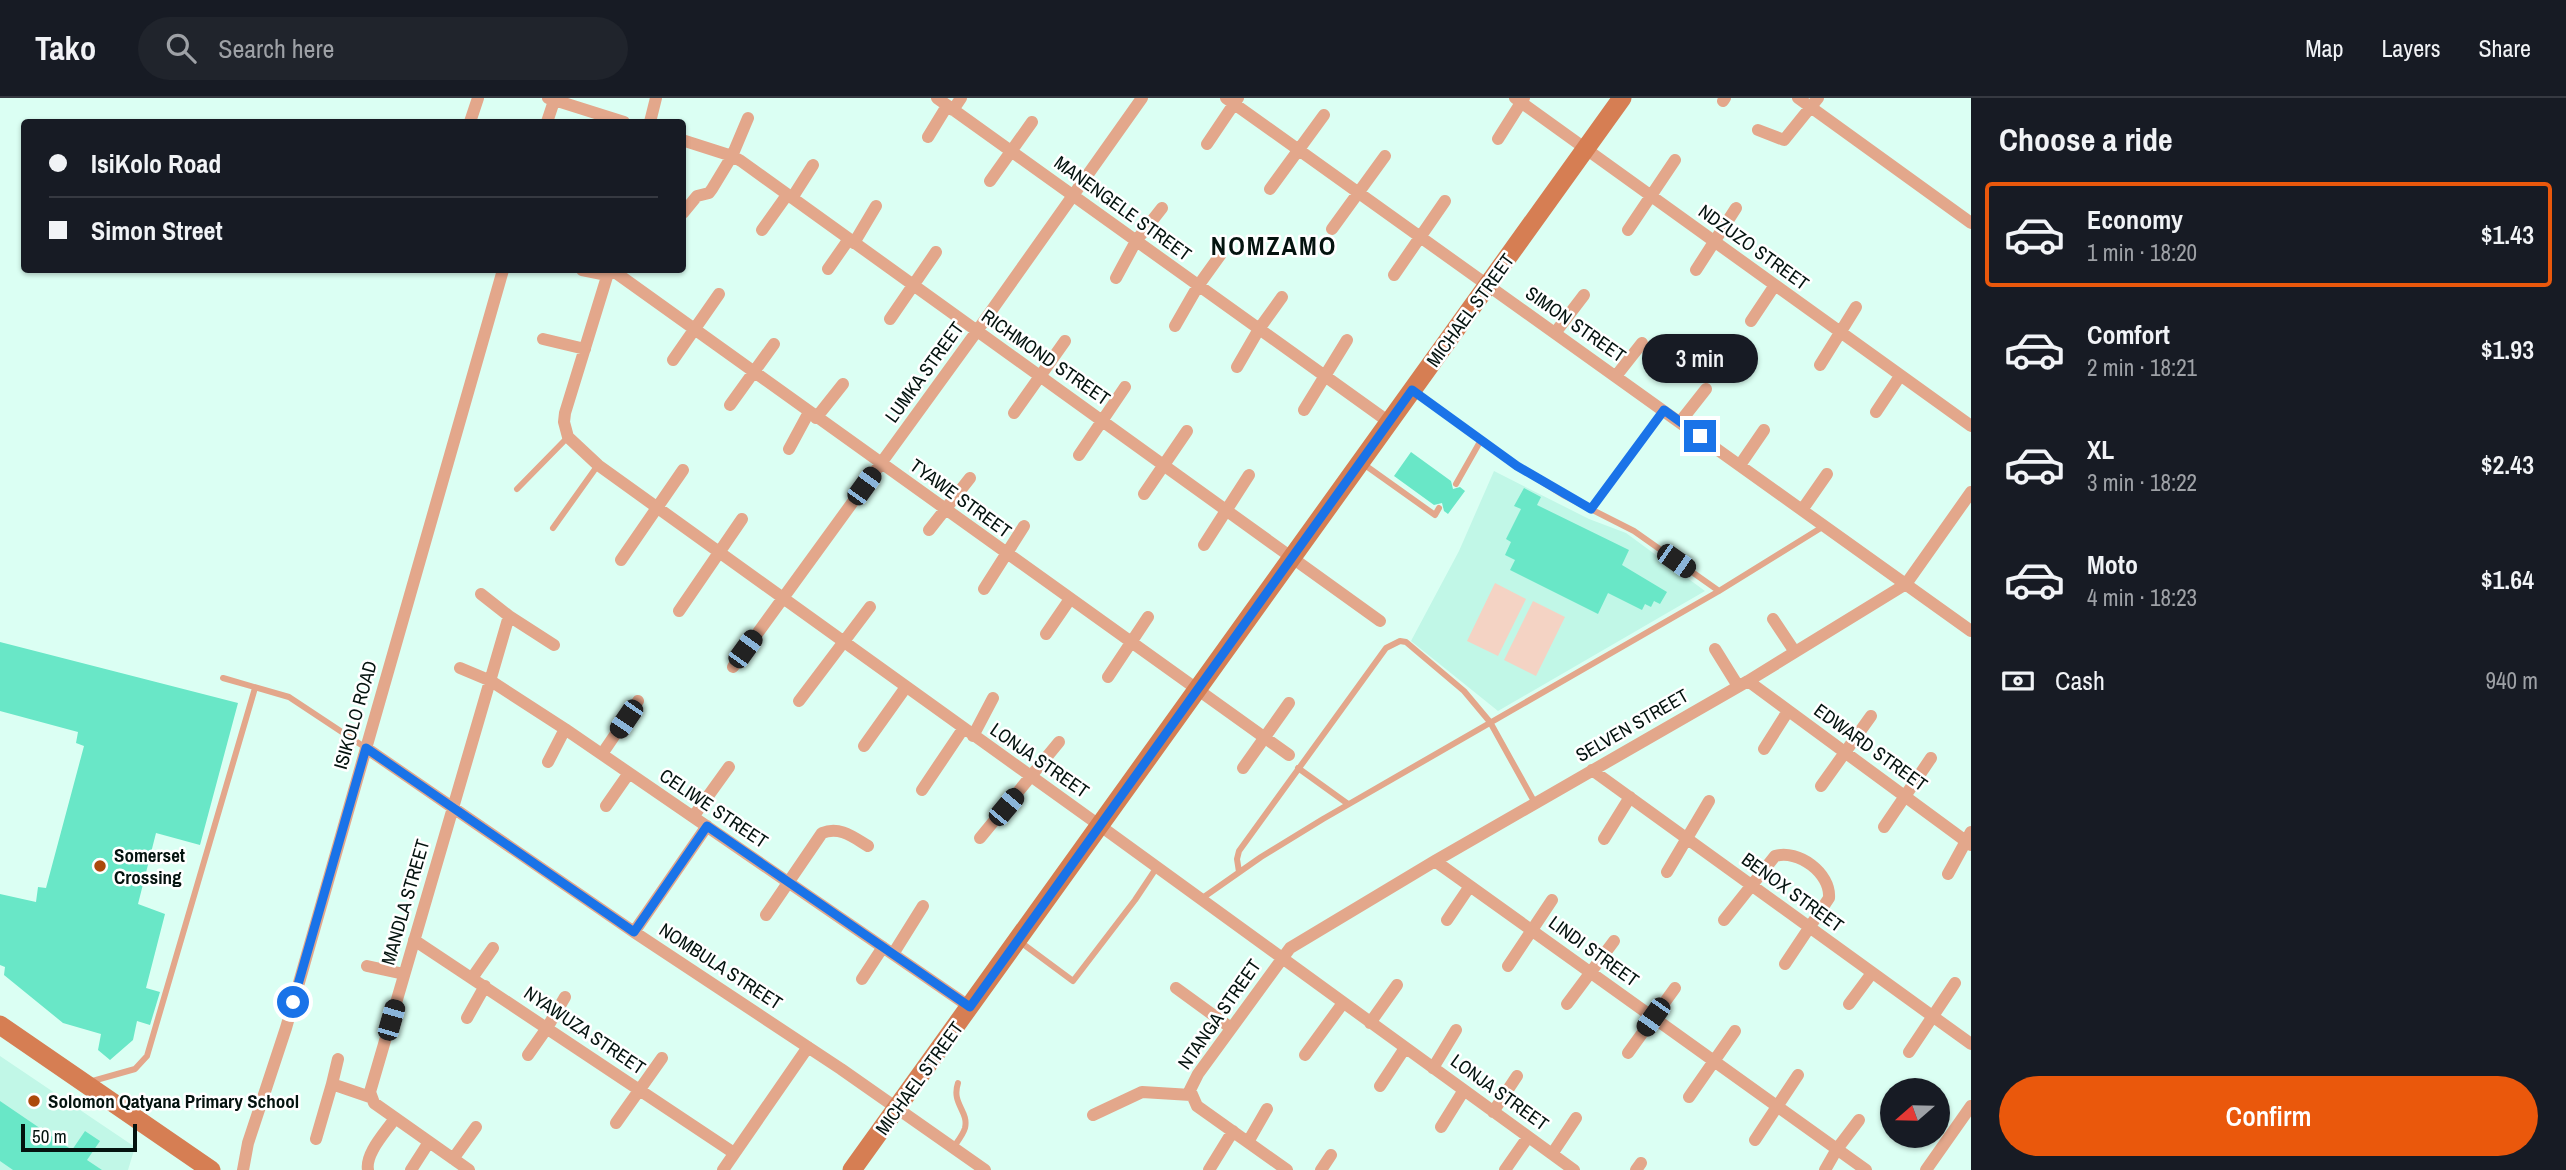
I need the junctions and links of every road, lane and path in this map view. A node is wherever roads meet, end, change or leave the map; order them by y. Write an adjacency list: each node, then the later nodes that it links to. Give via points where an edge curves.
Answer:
1 (478, 98): 14 (street)
2 (656, 98): 17 (street)
3 (961, 98): 11 (street)
4 (1142, 98): 36 (street, LUMKA STREET)
5 (1622, 98): 24 (street, MICHAEL STREET)
6 (1798, 98): 10 (street)
7 (1520, 99): 21 (street); 24 (street, NDZUZO STREET)
8 (557, 100): 15 (street); 16 (street)
9 (1233, 100): 23 (street); 25 (street, SIMON STREET)
10 (1814, 102): 19 (street, via 1784,140); 42 (street)
11 (946, 104): 20 (street); 26 (street, MANENGELE STREET)
12 (1324, 115): 25 (street)
13 (748, 118): 27 (street)
14 (471, 119)
15 (548, 119)
16 (615, 119)
17 (651, 119)
18 (1032, 122): 26 (street)
19 (1758, 130)
20 (928, 138)
21 (1498, 139)
22 (686, 141): 27 (street, RICHMOND STREET)
23 (1207, 144)
24 (1586, 149): 34 (street, NDZUZO STREET); 59 (street, MICHAEL STREET)
25 (1299, 150): 32 (street); 33 (street, SIMON STREET)
26 (1011, 151): 31 (street); 36 (street, MANENGELE STREET)
27 (732, 156): 35 (street, RICHMOND STREET); 41 (street, via 709,193 697,196)
28 (1385, 156): 33 (street)
29 (1675, 160): 34 (street)
30 (813, 165): 35 (street)
31 (990, 181)
32 (1270, 189)
33 (1359, 192): 43 (street); 46 (street, SIMON STREET)
34 (1650, 195): 45 (street); 48 (street, NDZUZO STREET)
35 (790, 196): 44 (street); 47 (street, RICHMOND STREET)
36 (1072, 196): 49 (street, MANENGELE STREET); 72 (street, LUMKA STREET)
37 (1444, 201): 46 (street)
38 (876, 206): 47 (street)
39 (1161, 208): 49 (street)
40 (1736, 208): 48 (street)
41 (686, 209)
42 (1971, 223)
43 (1332, 229)
44 (762, 230)
45 (1628, 230)
46 (1419, 235): 57 (street); 59 (street, SIMON STREET)
47 (852, 241): 52 (street); 61 (street, RICHMOND STREET)
48 (1713, 241): 53 (street); 60 (street, NDZUZO STREET)
49 (1136, 242): 58 (street); 62 (street, MANENGELE STREET)
50 (936, 252): 61 (street)
51 (1221, 254): 62 (street)
52 (828, 270)
53 (1696, 270)
54 (502, 273): 178 (street, ISIKOLO ROAD)
55 (608, 273): 80 (street)
56 (612, 273): 71 (street, TYAWE STREET)
57 (1394, 275)
58 (1116, 278)
59 (1488, 285): 74 (street, SIMON STREET); 92 (street, MICHAEL STREET)
60 (1775, 285): 68 (street); 73 (street, NDZUZO STREET)
61 (914, 286): 67 (street); 72 (street, RICHMOND STREET)
62 (1198, 286): 69 (street); 70 (street, MANENGELE STREET)
63 (719, 294): 71 (street)
64 (1584, 295): 74 (street)
65 (1282, 297): 70 (street)
66 (1856, 307): 73 (street)
67 (890, 319)
68 (1751, 321)
69 (1175, 326)
70 (1259, 329): 83 (street); 88 (street, MANENGELE STREET)
71 (695, 330): 81 (street); 84 (street, TYAWE STREET)
72 (977, 331): 85 (street, RICHMOND STREET); 110 (street, LUMKA STREET)
73 (1840, 332): 82 (street); 87 (street, NDZUZO STREET)
74 (1555, 333): 86 (street, SIMON STREET)
75 (543, 339): 80 (street)
76 (1347, 340): 88 (street)
77 (1065, 341): 85 (street)
78 (1642, 343): 86 (street)
79 (774, 344): 84 (street)
80 (584, 349): 105 (street, via 565,413)
81 (673, 360)
82 (1821, 365)
83 (1237, 367)
84 (754, 372): 93 (street); 98 (street, TYAWE STREET)
85 (1040, 376): 97 (street); 99 (street, RICHMOND STREET)
86 (1616, 376): 95 (street, SIMON STREET)
87 (1900, 376): 96 (street); 102 (street, NDZUZO STREET)
88 (1325, 377): 94 (street); 100 (street, MANENGELE STREET)
89 (843, 384): 98 (street)
90 (1125, 387): 99 (street)
91 (1706, 389): 101 (street)
92 (1412, 390): 100 (street, MICHAEL STREET); 106 (lane)
93 (730, 405)
94 (1304, 410)
95 (1664, 410): 101 (street, SIMON STREET); 124 (lane)
96 (1876, 412)
97 (1014, 414)
98 (813, 415): 107 (street); 110 (street, TYAWE STREET)
99 (1102, 420): 108 (street); 113 (street, RICHMOND STREET)
100 (1389, 422): 109 (street, MICHAEL STREET)
101 (1680, 422): 112 (street, SIMON STREET)
102 (1971, 426)
103 (1764, 430): 112 (street)
104 (1187, 432): 113 (street)
105 (568, 438): 111 (street, LONJA STREET); 119 (lane)
106 (1481, 440): 118 (lane); 124 (lane)
107 (789, 449)
108 (1079, 455)
109 (1360, 462): 122 (lane, via 1434,515); 136 (street, MICHAEL STREET)
110 (881, 464): 125 (street, TYAWE STREET); 142 (street, LUMKA STREET)
111 (598, 465): 123 (street, LONJA STREET); 131 (lane)
112 (1740, 465): 127 (street, SIMON STREET)
113 (1166, 466): 121 (street); 126 (street, RICHMOND STREET)
114 (683, 470): 123 (street)
115 (1828, 474): 127 (street)
116 (1249, 475): 126 (street)
117 (970, 478): 125 (street)
118 (1456, 484)
119 (517, 489)
120 (1971, 492): 138 (street, SELVEN STREET)
121 (1144, 494)
122 (1439, 508)
123 (657, 509): 134 (street, LONJA STREET); 137 (street)
124 (1591, 509): 140 (lane, via 1634,531)
125 (945, 510): 132 (street); 135 (street, TYAWE STREET)
126 (1228, 510): 133 (street); 136 (street, RICHMOND STREET)
127 (1802, 510): 130 (street, SIMON STREET)
128 (742, 519): 134 (street)
129 (1024, 526): 135 (street)
130 (1824, 526): 138 (street, SIMON STREET); 140 (lane)
131 (553, 528)
132 (929, 530)
133 (1204, 544)
134 (719, 554): 142 (street, LONJA STREET); 145 (street)
135 (1007, 554): 139 (street); 143 (street, TYAWE STREET)
136 (1293, 556): 149 (street, RICHMOND STREET); 165 (street, MICHAEL STREET)
137 (621, 561)
138 (1906, 584): 150 (street, SIMON STREET); 156 (street, SELVEN STREET)
139 (984, 589)
140 (1719, 591): 172 (lane)
141 (481, 594): 146 (street)
142 (783, 597): 152 (street, LONJA STREET); 157 (street, LUMKA STREET)
143 (1070, 599): 151 (street); 153 (street, TYAWE STREET)
144 (870, 607): 152 (street)
145 (679, 611)
146 (509, 616): 154 (street); 161 (street)
147 (1148, 617): 153 (street)
148 (1773, 619): 156 (street)
149 (1380, 621)
150 (1971, 631)
151 (1045, 634)
152 (844, 642): 163 (street, LONJA STREET); 168 (street)
153 (1131, 643): 159 (street); 165 (street, TYAWE STREET)
154 (554, 645)
155 (1716, 649): 162 (street)
156 (1795, 652): 162 (street, SELVEN STREET)
157 (733, 667)
158 (460, 668): 161 (street, CELIWE STREET)
159 (1108, 677)
160 (223, 678): 164 (lane)
161 (491, 681): 173 (street, CELIWE STREET); 199 (street, MANDLA STREET)
162 (1743, 683): 170 (street, EDWARD STREET); 188 (street, SELVEN STREET)
163 (906, 687): 174 (street, LONJA STREET); 177 (street)
164 (255, 688): 178 (lane, via 289,697); 272 (lane, via 147,1056 135,1069)
165 (1196, 690): 175 (street, TYAWE STREET); 201 (street, MICHAEL STREET)
166 (993, 698): 174 (street)
167 (638, 701): 181 (street)
168 (799, 701)
169 (1289, 703): 175 (street)
170 (1788, 710): 179 (street); 180 (street, EDWARD STREET)
171 (1871, 716): 180 (street)
172 (1490, 722): 187 (lane, via 1464,691 1399,641 1386,648); 196 (lane); 197 (lane)
173 (565, 729): 181 (street, CELIWE STREET); 184 (street)
174 (968, 733): 190 (street, LONJA STREET); 192 (street)
175 (1264, 738): 182 (street, TYAWE STREET); 186 (street)
176 (1059, 742): 190 (street)
177 (864, 746)
178 (366, 748): 199 (street, NOMBULA STREET); 306 (street, ISIKOLO ROAD)
179 (1764, 749)
180 (1845, 752): 191 (street); 193 (street, EDWARD STREET)
181 (602, 754): 189 (street, CELIWE STREET)
182 (1289, 755)
183 (1931, 758): 193 (street)
184 (548, 762)
185 (729, 767): 200 (street)
186 (1243, 768)
187 (1298, 768): 197 (lane); 211 (lane, via 1239,851)
188 (1592, 769): 194 (street, BENOX STREET); 196 (street, SELVEN STREET)
189 (629, 773): 198 (street); 200 (street, CELIWE STREET)
190 (1031, 776): 201 (street, LONJA STREET); 204 (street)
191 (1821, 786)
192 (922, 790)
193 (1905, 796): 203 (street); 207 (street, EDWARD STREET)
194 (1630, 797): 205 (street, BENOX STREET); 206 (street)
195 (1709, 802): 205 (street)
196 (1535, 803): 209 (street, SELVEN STREET)
197 (1349, 804): 211 (lane)
198 (606, 806)
199 (453, 807): 225 (street, NOMBULA STREET); 227 (street, MANDLA STREET)
200 (693, 817): 202 (street, CELIWE STREET)
201 (1100, 825): 210 (street, LONJA STREET); 226 (street, MICHAEL STREET)
202 (707, 826): 214 (street, CELIWE STREET); 225 (street)
203 (1884, 827)
204 (980, 838)
205 (1686, 838): 212 (street); 215 (street, BENOX STREET)
206 (1604, 839)
207 (1969, 839): 213 (street)
208 (868, 846): 214 (street, via 846,832 827,831 817,837)
209 (1435, 861): 216 (street, LINDI STREET); 231 (street, SELVEN STREET, via 1303,939)
210 (1157, 867): 217 (street, LONJA STREET); 226 (lane, via 1073,981)
211 (1239, 872): 217 (lane)
212 (1667, 872)
213 (1948, 874)
214 (788, 881): 220 (street); 230 (street, CELIWE STREET)
215 (1751, 885): 222 (street); 223 (street, BENOX STREET); 223 (street, via 1775,856 1784,853 1813,866 1830,893)
216 (1470, 886): 221 (street); 224 (street, LINDI STREET)
217 (1201, 899): 231 (street, LONJA STREET)
218 (1552, 900): 224 (street)
219 (923, 906): 230 (street)
220 (766, 915)
221 (1447, 920)
222 (1724, 920)
223 (1810, 928): 232 (street); 236 (street, BENOX STREET)
224 (1532, 930): 234 (street); 235 (street, LINDI STREET)
225 (634, 932): 260 (street, NOMBULA STREET)
226 (1018, 939): 249 (street, MICHAEL STREET)
227 (414, 940): 237 (street, MANDLA STREET); 238 (street, NYAWUZA STREET)
228 (1614, 941): 235 (street)
229 (493, 948): 238 (street)
230 (888, 951): 239 (street); 249 (street, CELIWE STREET)
231 (1281, 959): 246 (street, LONJA STREET); 256 (street, NTANGA STREET)
232 (1785, 964)
233 (367, 966): 237 (street)
234 (1508, 966)
235 (1591, 972): 247 (street); 250 (street, LINDI STREET)
236 (1872, 973): 248 (street); 251 (street, BENOX STREET)
237 (404, 974): 279 (street, MANDLA STREET)
238 (472, 978): 242 (street, NYAWUZA STREET)
239 (862, 979)
240 (1955, 983): 251 (street)
241 (1397, 985): 253 (street)
242 (485, 986): 252 (street); 255 (street, NYAWUZA STREET)
243 (1175, 988): 256 (street)
244 (1675, 988): 250 (street)
245 (565, 996): 255 (street)
246 (1343, 1003): 253 (street, LONJA STREET); 265 (street)
247 (1567, 1004)
248 (1849, 1004)
249 (970, 1007): 284 (street, MICHAEL STREET)
250 (1653, 1017): 263 (street); 268 (street, LINDI STREET)
251 (1934, 1017): 259 (street, BENOX STREET); 262 (street)
252 (467, 1018)
253 (1370, 1023): 261 (street, LONJA STREET)
254 (0, 1025): 272 (street)
255 (547, 1028): 264 (street); 276 (street, NYAWUZA STREET)
256 (1231, 1028): 278 (street, NTANGA STREET, via 1193,1082)
257 (1456, 1030): 269 (street)
258 (1735, 1031): 268 (street)
259 (1971, 1044)
260 (808, 1047): 284 (street, NOMBULA STREET); 301 (street)
261 (1405, 1048): 269 (street, LONJA STREET); 275 (street)
262 (1909, 1052)
263 (1628, 1053)
264 (528, 1055)
265 (1305, 1055)
266 (662, 1058): 276 (street)
267 (338, 1059): 274 (street)
268 (1713, 1060): 280 (street); 281 (street, LINDI STREET)
269 (1433, 1068): 277 (street, LONJA STREET)
270 (1798, 1075): 281 (street)
271 (1517, 1076): 285 (street)
272 (86, 1083): 305 (street)
273 (958, 1083): 299 (lane, via 955,1096 965,1127)
274 (332, 1084): 279 (street); 295 (street)
275 (1380, 1086)
276 (639, 1090): 290 (street); 301 (street, NYAWUZA STREET)
277 (1464, 1090): 285 (street, LONJA STREET); 292 (street)
278 (1191, 1095): 286 (street, via 1142,1092); 293 (street, NTANGA STREET, via 1198,1106)
279 (370, 1097): 287 (street)
280 (1689, 1097)
281 (1777, 1106): 296 (street); 300 (street, LINDI STREET)
282 (1971, 1106): 320 (street)
283 (1266, 1109): 298 (street)
284 (896, 1110): 299 (street, NOMBULA STREET); 311 (street, MICHAEL STREET)
285 (1493, 1112): 294 (street, LONJA STREET)
286 (1093, 1115)
287 (395, 1118): 297 (street); 307 (street, via 372,1153)
288 (1576, 1118): 302 (street)
289 (1860, 1121): 300 (street)
290 (616, 1123)
291 (476, 1127): 304 (street)
292 (1441, 1128)
293 (1233, 1131): 298 (street, NTANGA STREET); 313 (street)
294 (1528, 1137): 302 (street, LONJA STREET); 316 (street)
295 (316, 1139)
296 (1755, 1140)
297 (429, 1142): 304 (street); 308 (street)
298 (1248, 1142): 314 (street, NTANGA STREET)
299 (953, 1148): 312 (street, NOMBULA STREET)
300 (1837, 1149): 318 (street); 319 (street, LINDI STREET)
301 (734, 1153): 310 (street)
302 (1552, 1154): 317 (street, LONJA STREET)
303 (1331, 1155): 315 (street)
304 (453, 1159): 309 (street)
305 (211, 1170)
306 (243, 1170)
307 (368, 1170)
308 (411, 1170)
309 (469, 1170)
310 (723, 1170)
311 (852, 1170)
312 (985, 1170)
313 (1209, 1170)
314 (1287, 1170)
315 (1321, 1170)
316 (1505, 1170)
317 (1574, 1170)
318 (1825, 1170)
319 (1866, 1170)
320 (1926, 1170)

